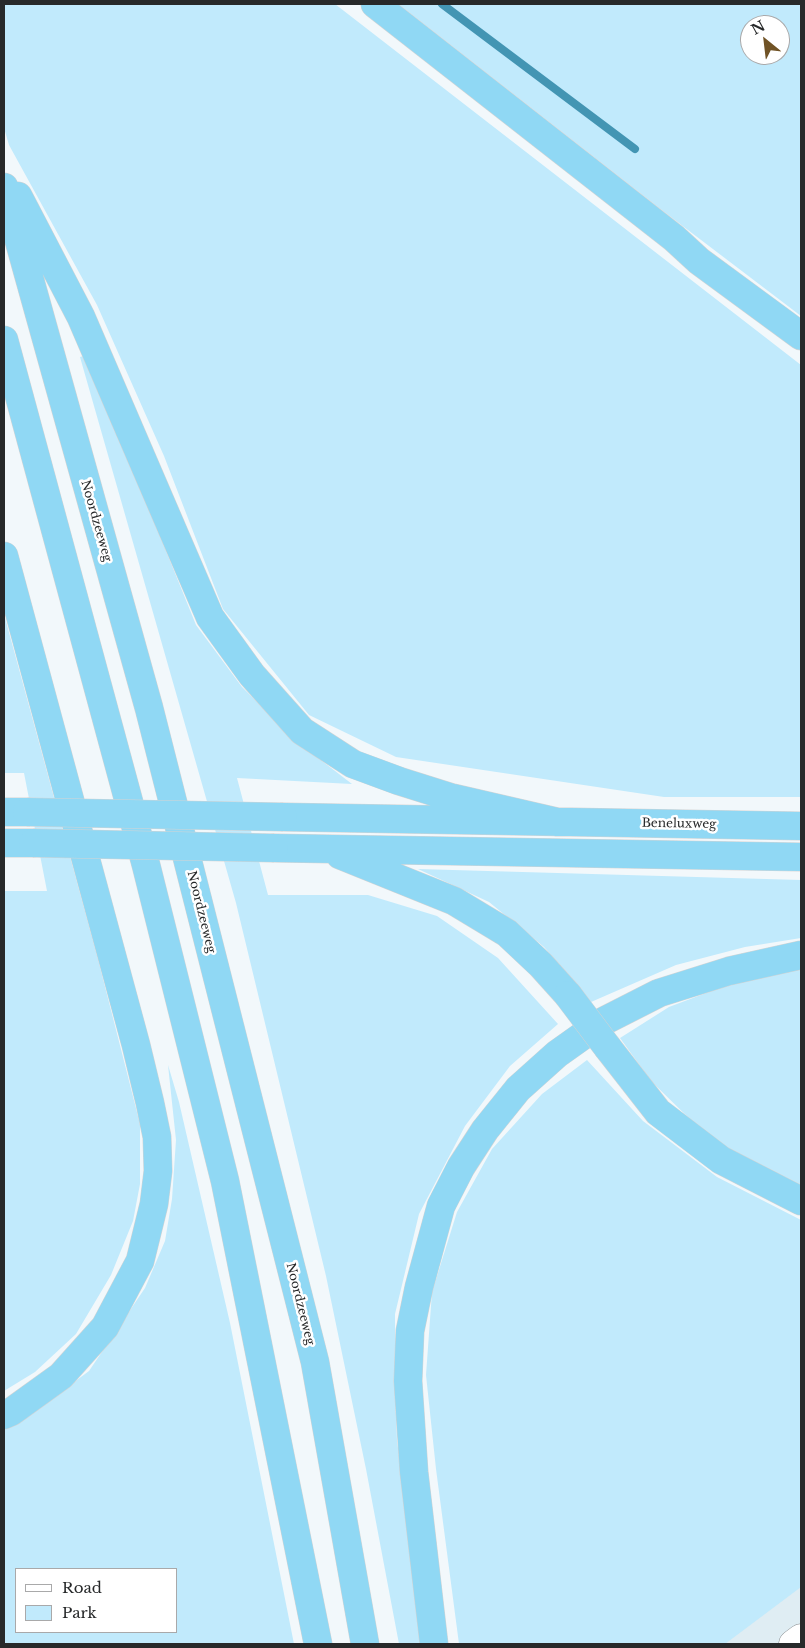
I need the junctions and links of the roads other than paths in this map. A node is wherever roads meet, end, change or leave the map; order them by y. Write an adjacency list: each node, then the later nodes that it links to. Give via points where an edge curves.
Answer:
1 (375, 4): 4 (highway, via 674,238 699,262)
2 (4, 169): 8 (highway, via 81,317 210,617 252,676 302,731 353,764 453,798)
3 (4, 187): 18 (highway, Noordzeeweg, via 148,708 315,1362)
4 (801, 336)
5 (4, 340): 17 (highway, via 155,900 225,1181)
6 (4, 556): 15 (highway, via 136,1045 157,1137 158,1171 154,1204 140,1261 105,1327 60,1376)
7 (16, 812): 8 (highway, bridge)
8 (557, 822): 9 (highway, Beneluxweg)
9 (801, 826)
10 (4, 843): 11 (highway, bridge)
11 (327, 850): 12 (highway); 14 (highway, bridge, via 454,902 506,932 568,995 658,1112 722,1160)
12 (801, 857)
13 (801, 955): 19 (highway, via 729,971 659,993 602,1022 557,1054 518,1089 461,1167 441,1206 410,1331 408,1380 414,1472)
14 (801, 1201)
15 (4, 1415)
16 (801, 1638): 20 (street)
17 (318, 1644)
18 (365, 1644)
19 (434, 1644)
20 (793, 1644)

